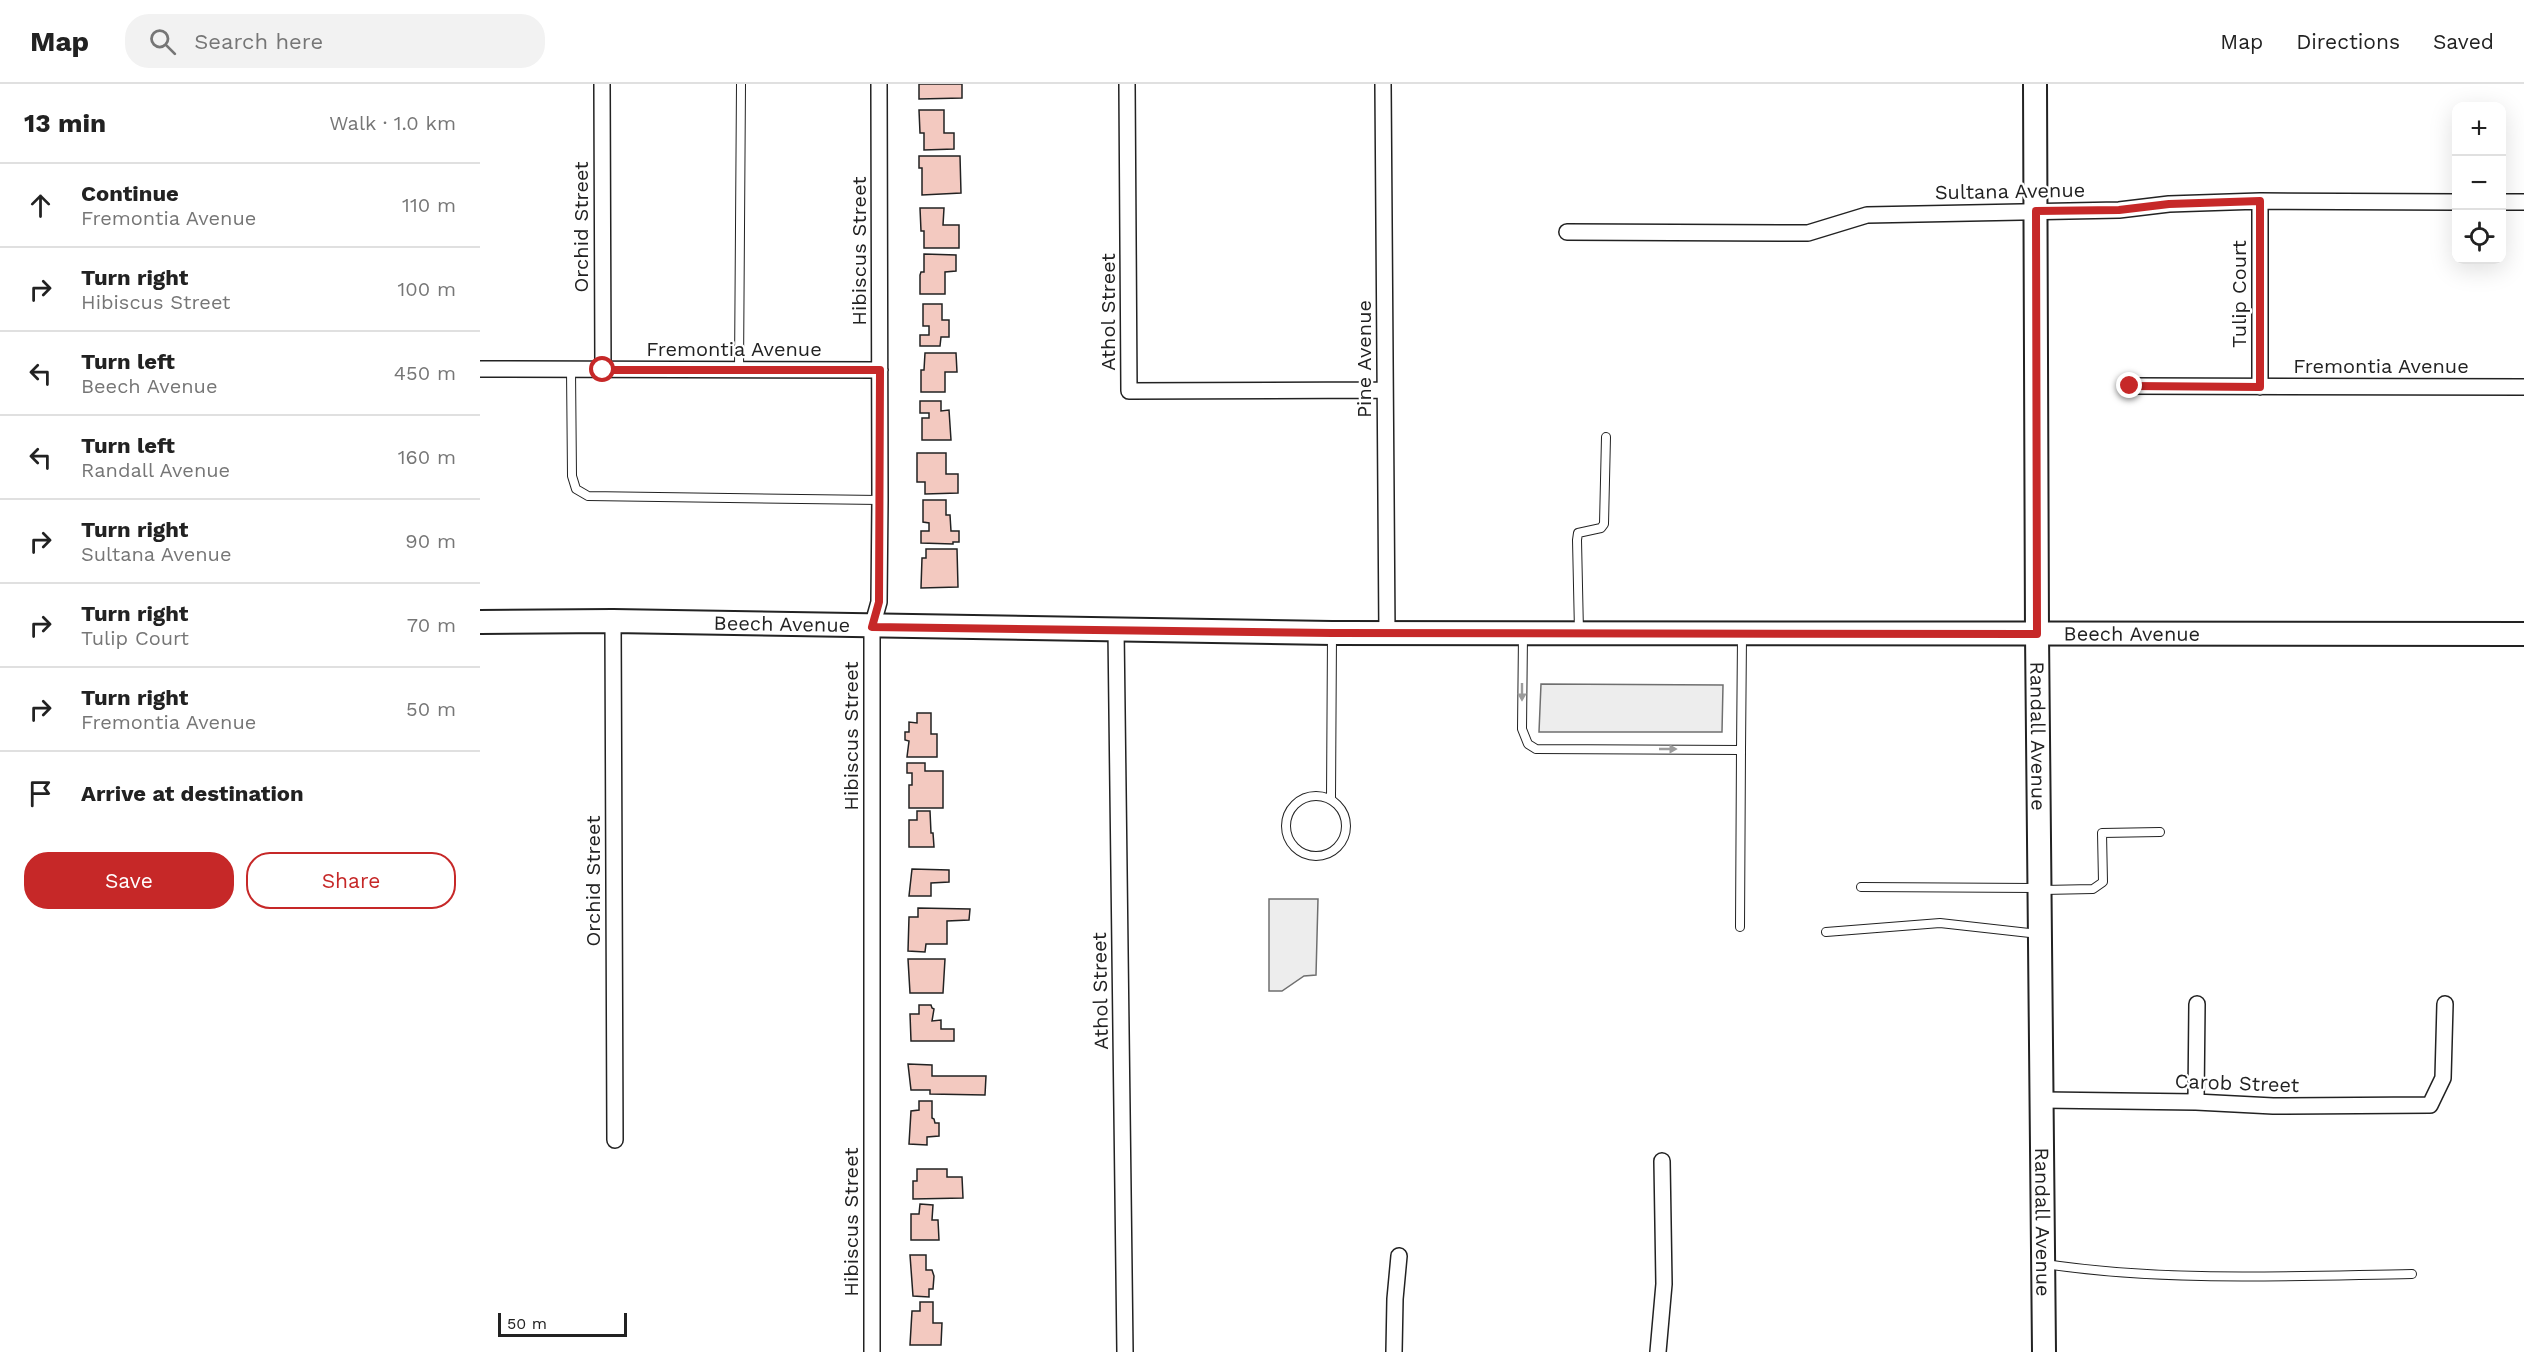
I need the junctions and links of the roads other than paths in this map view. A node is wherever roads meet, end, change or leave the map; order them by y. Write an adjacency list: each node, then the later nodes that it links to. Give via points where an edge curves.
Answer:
1 (602, 84): 15 (street, Orchid Street)
2 (741, 84): 16 (lane)
3 (879, 84): 17 (street, Hibiscus Street)
4 (1127, 84): 21 (street, Athol Street, via 1129,391)
5 (1383, 84): 21 (street, Pine Avenue)
6 (2035, 84): 11 (main road, Randall Avenue)
7 (2260, 201): 8 (street, Sultana Avenue); 11 (street, Sultana Avenue); 19 (street, Tulip Court)
8 (2452, 202)
9 (2506, 202): 10 (street)
10 (2524, 202)
11 (2036, 211): 12 (street, Sultana Avenue, via 1867,215 1808,233); 33 (main road, Randall Avenue)
12 (1567, 232)
13 (480, 369): 14 (street, Fremontia Avenue)
14 (571, 370): 15 (street, Fremontia Avenue); 23 (lane, via 572,476 576,489 588,496)
15 (603, 370): 16 (street, Fremontia Avenue)
16 (740, 370): 17 (street, Fremontia Avenue)
17 (880, 370): 23 (street, Hibiscus Street)
18 (2130, 386): 19 (street, Fremontia Avenue)
19 (2260, 387): 20 (street, Fremontia Avenue)
20 (2524, 387)
21 (1385, 390): 32 (street, Pine Avenue)
22 (1606, 437): 31 (lane, via 1604,525 1578,533 1577,540)
23 (880, 500): 26 (street, Hibiscus Street, via 879,602)
24 (613, 621): 25 (main road, Beech Avenue); 26 (main road, Beech Avenue); 47 (street, Orchid Street)
25 (480, 622)
26 (872, 627): 27 (main road, Beech Avenue); 52 (street, Hibiscus Street)
27 (1116, 629): 29 (main road, Beech Avenue); 53 (street, Athol Street)
28 (1742, 632): 31 (main road, Beech Avenue); 33 (main road, Beech Avenue); 35 (lane)
29 (1332, 633): 32 (main road, Beech Avenue); 36 (lane)
30 (1523, 633): 31 (main road, Beech Avenue); 32 (main road, Beech Avenue); 35 (lane, one-way to 35, via 1522,729 1528,744 1536,749)
31 (1579, 633)
32 (1387, 634)
33 (2037, 634): 34 (main road, Beech Avenue); 39 (main road, Randall Avenue)
34 (2524, 634)
35 (1741, 750): 40 (lane)
36 (1331, 799): 36 (lane, via 1345,814 1347,825 1342,843 1327,855 1299,851 1287,836 1293,806 1310,796)
37 (2160, 832): 39 (lane, via 2102,832 2103,882 2093,889)
38 (1861, 887): 39 (lane)
39 (2040, 889): 42 (main road, Randall Avenue)
40 (1740, 927)
41 (1826, 932): 42 (lane, via 1940,923)
42 (2041, 934): 45 (main road, Randall Avenue)
43 (2197, 1004): 46 (street)
44 (2445, 1004): 46 (street, Carob Street, via 2443,1078 2430,1105 2272,1106)
45 (2043, 1100): 46 (street, Carob Street); 50 (main road, Randall Avenue)
46 (2196, 1102)
47 (615, 1140)
48 (1662, 1161): 55 (street, via 1664,1284)
49 (1399, 1256): 54 (street)
50 (2043, 1263): 51 (lane, via 2119,1273 2214,1277); 56 (main road, Randall Avenue)
51 (2412, 1274)
52 (872, 1352)
53 (1125, 1352)
54 (1394, 1352)
55 (1658, 1352)
56 (2044, 1352)

